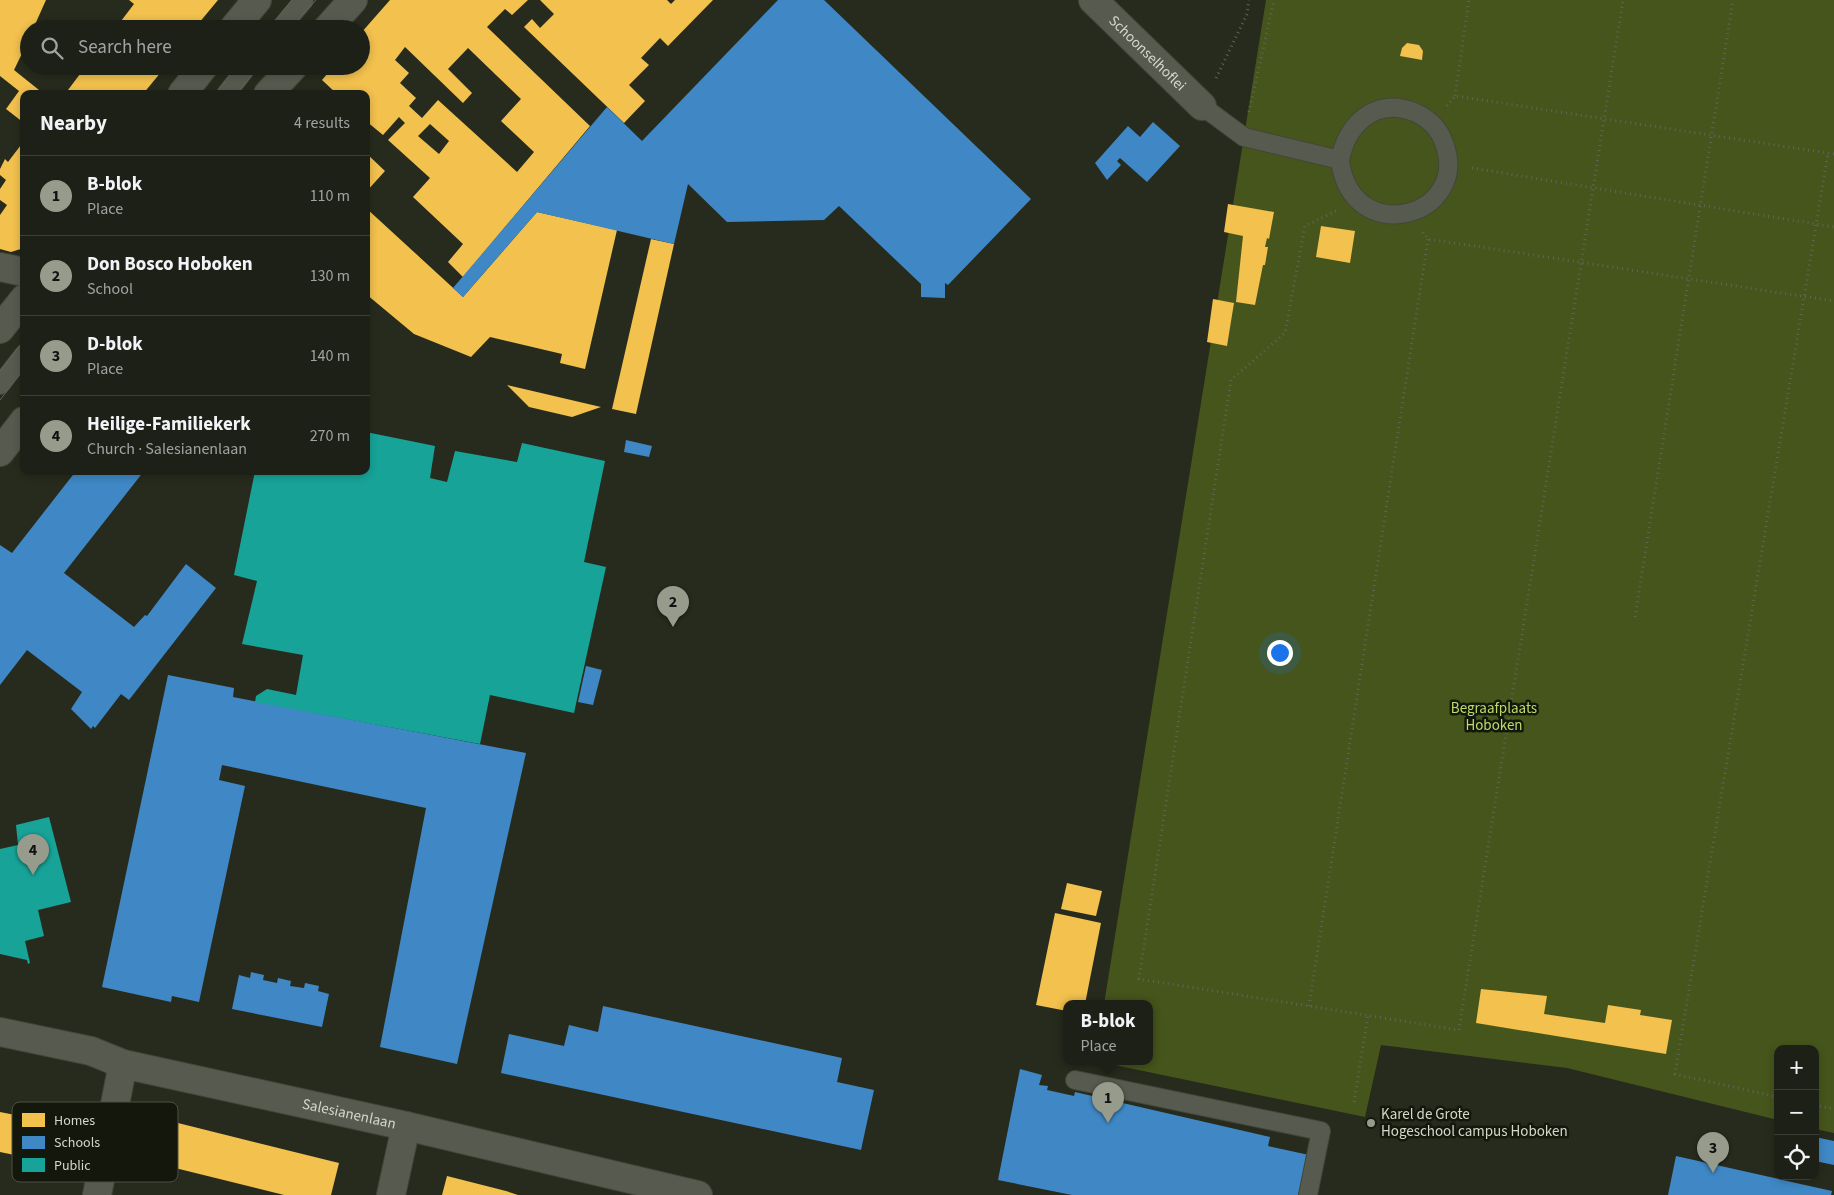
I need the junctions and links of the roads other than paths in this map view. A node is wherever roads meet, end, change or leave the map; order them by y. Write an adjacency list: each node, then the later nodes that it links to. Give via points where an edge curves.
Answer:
1 (257, 0): 5 (street)
2 (304, 0): 6 (lane)
3 (353, 0): 7 (street)
4 (1093, 0): 14 (street, Schoonselhoflei)
5 (240, 20)
6 (287, 20)
7 (335, 20)
8 (197, 75): 11 (street)
9 (241, 75): 12 (lane)
10 (286, 75): 13 (street)
11 (185, 90)
12 (229, 90)
13 (272, 90)
14 (1202, 106): 15 (lane, via 1244,137)
15 (1340, 160): 15 (lane, via 1343,144 1352,129 1364,117 1392,108 1422,115 1434,125 1444,142 1449,164 1438,194 1426,206 1411,214 1396,216 1368,209 1357,200 1342,175)
16 (0, 267): 17 (street)
17 (20, 271)
18 (20, 304): 19 (street)
19 (0, 329)
20 (20, 359): 21 (lane)
21 (0, 385)
22 (20, 426): 23 (street)
23 (0, 452)
24 (0, 1032): 25 (street, Salesianenlaan, via 92,1051)
25 (123, 1064): 27 (street); 28 (street, Salesianenlaan)
26 (1075, 1080): 33 (lane, via 1321,1132)
27 (115, 1102)
28 (406, 1126): 31 (street); 32 (street, Salesianenlaan)
29 (100, 1182): 30 (street)
30 (97, 1195)
31 (391, 1195)
32 (695, 1195)
33 (1308, 1195)

